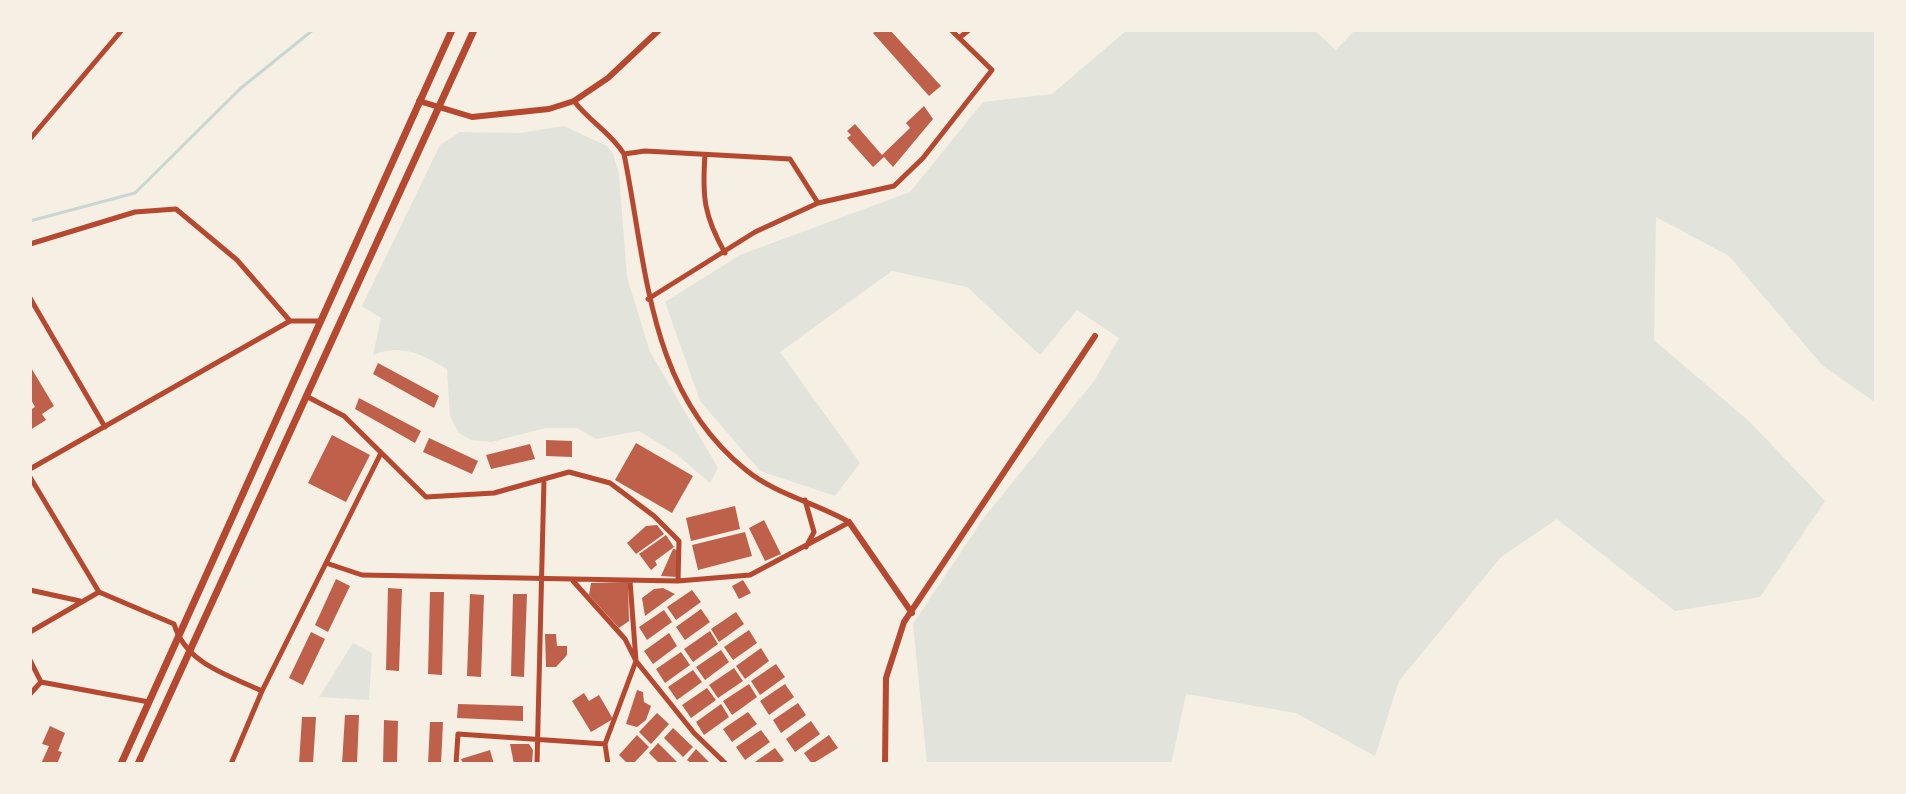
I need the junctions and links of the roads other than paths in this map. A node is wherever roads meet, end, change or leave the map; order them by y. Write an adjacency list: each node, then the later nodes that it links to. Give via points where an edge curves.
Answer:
1 (122, 30): 11 (street)
2 (452, 30): 8 (main road)
3 (474, 30): 10 (main road)
4 (659, 30): 9 (street, via 608,78)
5 (951, 30): 7 (street)
6 (969, 30): 7 (street)
7 (959, 38): 14 (street, via 992,70 923,158 894,186)
8 (419, 101): 10 (street); 20 (main road)
9 (574, 101): 10 (street, via 549,109 472,117); 12 (street)
10 (437, 109): 22 (main road)
11 (30, 139)
12 (624, 154): 13 (street); 18 (street)
13 (705, 155): 14 (street, via 790,159); 16 (street, via 702,195 708,224)
14 (818, 203): 16 (street, via 755,232)
15 (30, 244): 19 (street, via 135,212 176,209 237,260)
16 (725, 253): 18 (street)
17 (30, 298): 23 (street)
18 (648, 299): 28 (street, via 683,399 714,441 767,485)
19 (290, 321): 20 (street); 23 (street)
20 (320, 321): 41 (main road)
21 (1095, 336): 39 (street)
22 (306, 396): 24 (street, via 344,416); 42 (main road)
23 (105, 427): 25 (street)
24 (381, 453): 27 (street, via 426,497 494,493); 31 (street)
25 (30, 469)
26 (30, 477): 37 (street)
27 (544, 479): 32 (street); 35 (street, via 569,472 610,483 654,516 679,541)
28 (804, 499): 29 (street); 30 (street, via 814,532)
29 (849, 522): 30 (street); 39 (street)
30 (806, 547): 35 (street, via 750,575)
31 (326, 563): 32 (street, via 362,575); 46 (street)
32 (542, 579): 33 (street); 49 (street)
33 (573, 580): 34 (street); 44 (street, via 625,639)
34 (630, 581): 35 (street); 44 (street)
35 (678, 581)
36 (30, 590): 38 (street)
37 (99, 592): 38 (street); 41 (street, via 174,624)
38 (81, 601): 40 (street)
39 (912, 613): 58 (street, via 895,644 886,678)
40 (30, 632)
41 (178, 637): 42 (street); 48 (main road)
42 (191, 649): 46 (street, via 198,662); 52 (main road)
43 (30, 660): 45 (street)
44 (636, 661): 50 (street); 57 (street)
45 (41, 682): 47 (street); 48 (street)
46 (262, 691): 53 (street)
47 (30, 694)
48 (149, 702): 51 (main road)
49 (537, 738): 50 (street); 54 (street, via 458,734); 55 (street)
50 (605, 744): 56 (street)
51 (121, 764)
52 (138, 764)
53 (231, 764)
54 (456, 764)
55 (537, 764)
56 (608, 764)
57 (726, 764)
58 (885, 764)

